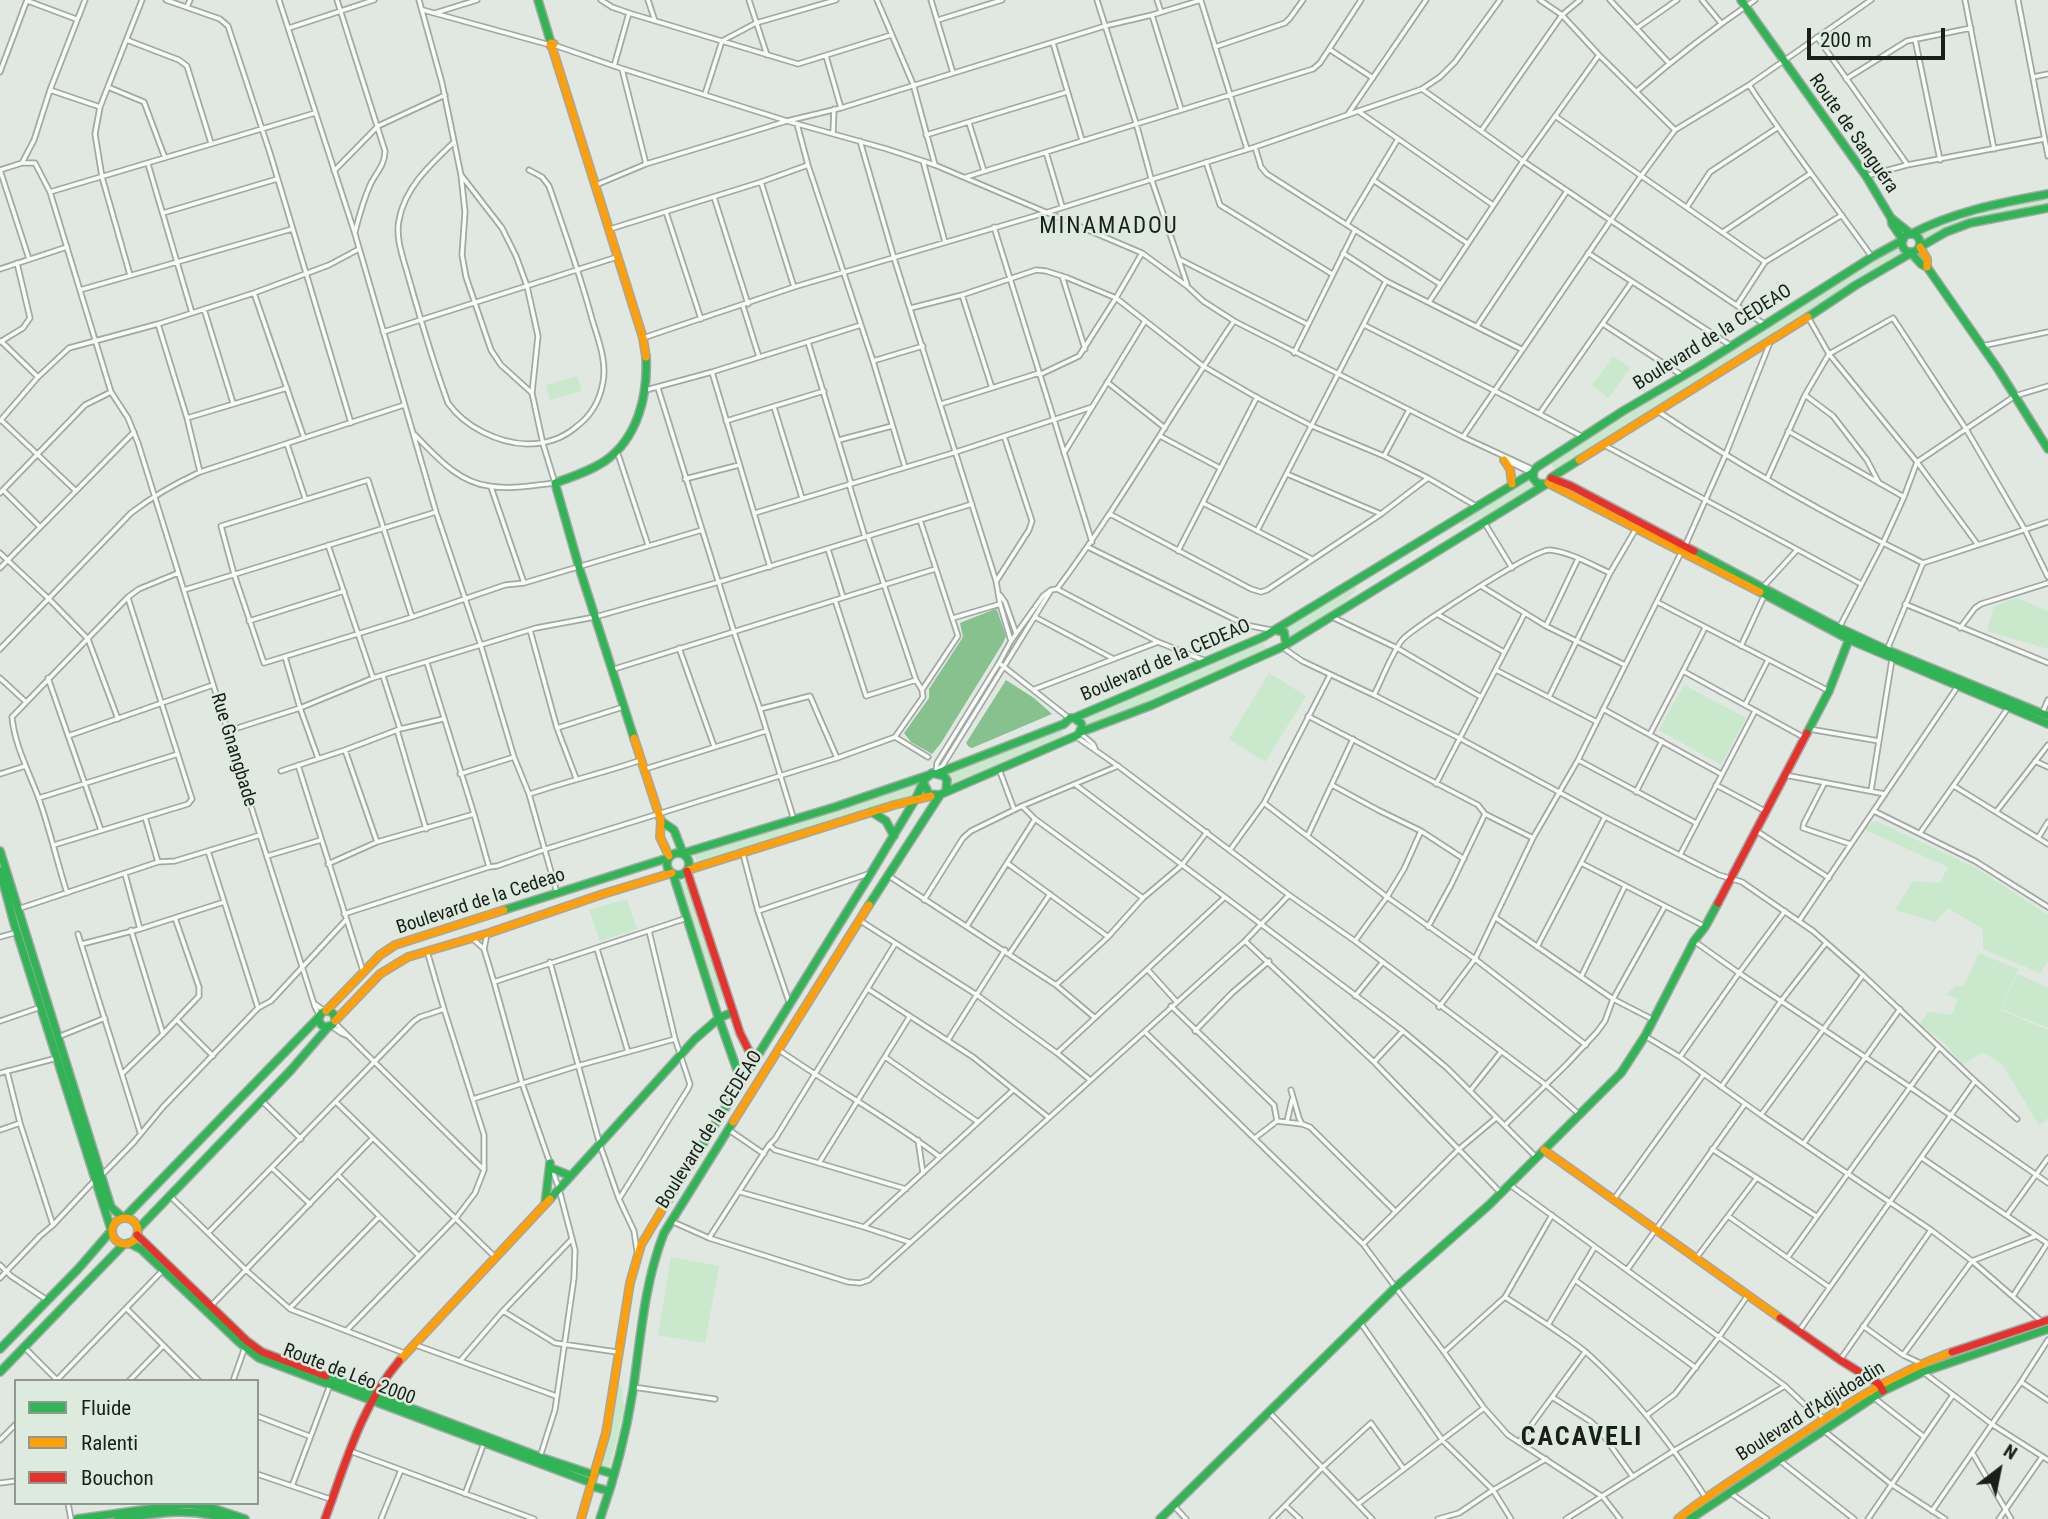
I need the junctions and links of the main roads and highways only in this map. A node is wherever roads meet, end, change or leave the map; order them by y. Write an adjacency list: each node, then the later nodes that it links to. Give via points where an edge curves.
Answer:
1 (537, 0): 32 (main road, via 647,363 646,390 632,428 617,451 595,467 555,483)
2 (1744, 3): 5 (main road, Route de Sanguéra)
3 (2048, 194): 6 (main road, via 1956,213)
4 (2048, 208): 8 (main road, via 1970,223)
5 (1891, 218): 6 (main road, Route de Sanguéra); 7 (main road, Route de Sanguéra)
6 (1911, 234): 7 (main road); 8 (main road)
7 (1903, 240): 9 (main road, via 1903,247); 13 (main road, Boulevard de la CEDEAO, via 1623,411)
8 (1920, 247): 9 (main road); 10 (main road)
9 (1911, 253): 10 (main road); 14 (main road, Boulevard de la CEDEAO)
10 (1927, 267): 11 (main road)
11 (2047, 445)
12 (1504, 460): 15 (main road)
13 (1536, 470): 14 (main road, via 1549,469); 14 (main road, via 1535,482); 15 (main road, Boulevard de la CEDEAO)
14 (1549, 480): 16 (main road); 16 (main road, via 1571,486); 20 (main road, Boulevard de la CEDEAO)
15 (1512, 484): 18 (main road, Boulevard de la CEDEAO)
16 (1683, 549): 17 (main road)
17 (1764, 591): 19 (main road); 19 (main road)
18 (1273, 631): 20 (main road, via 1268,641); 20 (main road, via 1284,632 1287,639); 23 (main road, Boulevard de la CEDEAO)
19 (1850, 637): 21 (main road); 21 (main road, via 1892,659); 56 (main road, via 1805,738 1646,1036 1621,1073)
20 (1282, 646): 25 (main road, Boulevard de la CEDEAO, via 1161,702)
21 (1959, 683): 22 (main road); 22 (main road, via 2008,708)
22 (2043, 717): 24 (main road)
23 (1069, 720): 25 (main road, via 1081,723); 25 (main road, via 1064,732); 26 (main road, Boulevard de la CEDEAO)
24 (2048, 723)
25 (1077, 734): 28 (main road, Boulevard de la CEDEAO)
26 (935, 773): 27 (main road); 28 (main road, via 947,780); 35 (main road, Boulevard de la CEDEAO)
27 (924, 784): 29 (main road); 30 (main road)
28 (943, 793): 29 (main road); 52 (main road, Boulevard de la CEDEAO)
29 (931, 796): 30 (main road)
30 (915, 800): 31 (main road); 33 (main road)
31 (872, 812): 33 (main road, via 886,821); 38 (main road)
32 (659, 818): 35 (main road, via 676,832); 36 (main road, via 660,836)
33 (894, 836): 51 (main road)
34 (0, 851): 40 (main road)
35 (683, 853): 36 (main road); 38 (main road, via 690,861)
36 (669, 857): 39 (main road); 41 (main road, Boulevard de la Cedeao)
37 (0, 871): 40 (main road)
38 (688, 871): 39 (main road); 45 (main road)
39 (672, 873): 43 (main road, Boulevard de la Cedeao); 46 (main road)
40 (15, 910): 58 (main road); 58 (main road, via 57,1058)
41 (483, 917): 42 (main road, Boulevard de la Cedeao); 43 (main road)
42 (469, 921): 44 (main road); 48 (main road, Boulevard de la Cedeao, via 390,948)
43 (487, 933): 44 (main road, Boulevard de la Cedeao)
44 (472, 938): 50 (main road, Boulevard de la Cedeao, via 392,966)
45 (729, 1000): 46 (main road); 47 (main road)
46 (714, 1005): 49 (main road)
47 (733, 1012): 49 (main road); 53 (main road)
48 (323, 1014): 50 (main road, via 333,1014); 50 (main road, via 322,1024); 60 (main road, Boulevard de la Cedeao)
49 (719, 1018): 54 (main road); 57 (main road)
50 (332, 1024): 62 (main road, Boulevard de la Cedeao)
51 (768, 1038): 52 (main road, via 776,1039); 53 (main road)
52 (780, 1048): 55 (main road, Boulevard de la CEDEAO)
53 (755, 1057): 54 (main road)
54 (741, 1081): 55 (main road); 76 (main road, via 638,1254 609,1422)
55 (755, 1087): 75 (main road, Boulevard de la CEDEAO, via 656,1251)
56 (1544, 1150): 71 (main road); 88 (main road, via 1396,1287)
57 (571, 1176): 59 (main road); 59 (main road, via 552,1166)
58 (99, 1177): 60 (main road, via 111,1207); 61 (main road)
59 (545, 1204): 73 (main road, via 413,1344)
60 (124, 1217): 61 (main road, via 115,1221); 62 (main road, via 134,1221)
61 (111, 1230): 63 (main road, via 117,1241); 68 (main road)
62 (138, 1232): 63 (main road); 64 (main road, Route de Léo 2000)
63 (126, 1243): 64 (main road, Route de Léo 2000, via 141,1250); 70 (main road)
64 (208, 1309): 67 (main road, Route de Léo 2000)
65 (2045, 1321): 69 (main road, Boulevard d'Adjidoadin, via 1963,1348)
66 (2048, 1329): 69 (main road, Boulevard d'Adjidoadin)
67 (246, 1345): 73 (main road, Route de Léo 2000); 73 (main road, Route de Léo 2000, via 268,1362)
68 (0, 1349)
69 (1922, 1368): 71 (main road, Boulevard d'Adjidoadin)
70 (0, 1372)
71 (1882, 1388): 72 (main road, Boulevard d'Adjidoadin)
72 (1872, 1394): 79 (main road, Boulevard d'Adjidoadin); 79 (main road, Boulevard d'Adjidoadin, via 1825,1419 1706,1498)
73 (373, 1398): 74 (main road, Route de Léo 2000); 85 (main road)
74 (485, 1440): 76 (main road, Route de Léo 2000); 76 (main road, Route de Léo 2000)
75 (614, 1474): 76 (main road); 77 (main road, Boulevard de la CEDEAO)
76 (594, 1478): 77 (main road); 86 (main road)
77 (609, 1491): 87 (main road, Boulevard de la CEDEAO)
78 (185, 1506): 80 (main road); 82 (main road); 83 (main road); 84 (main road, via 209,1507)
79 (1693, 1516): 89 (main road, Boulevard d'Adjidoadin)
80 (87, 1518): 81 (main road)
81 (74, 1519)
82 (118, 1519)
83 (228, 1519)
84 (245, 1519)
85 (325, 1519)
86 (581, 1519)
87 (600, 1519)
88 (1160, 1519)
89 (1678, 1519)

